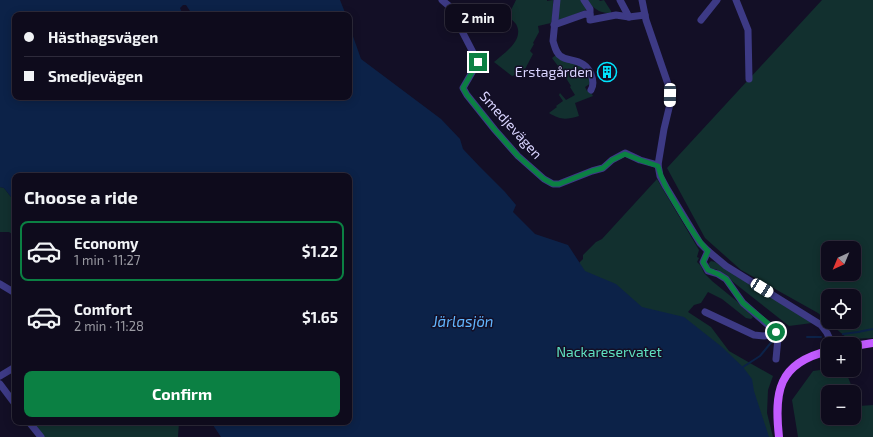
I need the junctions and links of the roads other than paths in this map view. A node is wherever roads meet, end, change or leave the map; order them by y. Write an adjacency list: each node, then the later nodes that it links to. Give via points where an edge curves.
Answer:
1 (442, 0): 8 (street, Smedjevägen)
2 (557, 0): 13 (street)
3 (584, 0): 10 (street, via 590,9)
4 (620, 0): 11 (street)
5 (642, 0): 9 (street)
6 (717, 0): 12 (street)
7 (736, 0): 14 (street, via 748,30)
8 (450, 3): 16 (street, Smedjevägen, via 478,62 463,88 518,156 544,179 559,184 603,168 625,154)
9 (645, 15): 11 (street); 16 (street, via 670,95 669,113)
10 (590, 17): 11 (street); 13 (street, via 585,14)
11 (629, 17)
12 (701, 20)
13 (554, 25): 15 (street, via 553,41 558,54 583,63 589,69 593,78)
14 (749, 79)
15 (591, 90)
16 (658, 166): 17 (street, via 666,187 700,243)
17 (708, 251): 21 (street, via 703,262 708,270 726,279 743,303); 22 (street, via 726,266 821,325)
18 (0, 284): 19 (street)
19 (12, 291)
20 (705, 312): 21 (street, via 754,335 769,335)
21 (775, 331): 26 (street, via 778,338)
22 (829, 337)
23 (873, 343): 24 (main road)
24 (861, 345)
25 (821, 353): 33 (main road, via 799,362 786,375 777,403)
26 (776, 359)
27 (12, 369): 28 (street)
28 (0, 376)
29 (0, 384): 30 (street)
30 (12, 400)
31 (31, 425): 32 (street)
32 (41, 437)
33 (779, 437)

